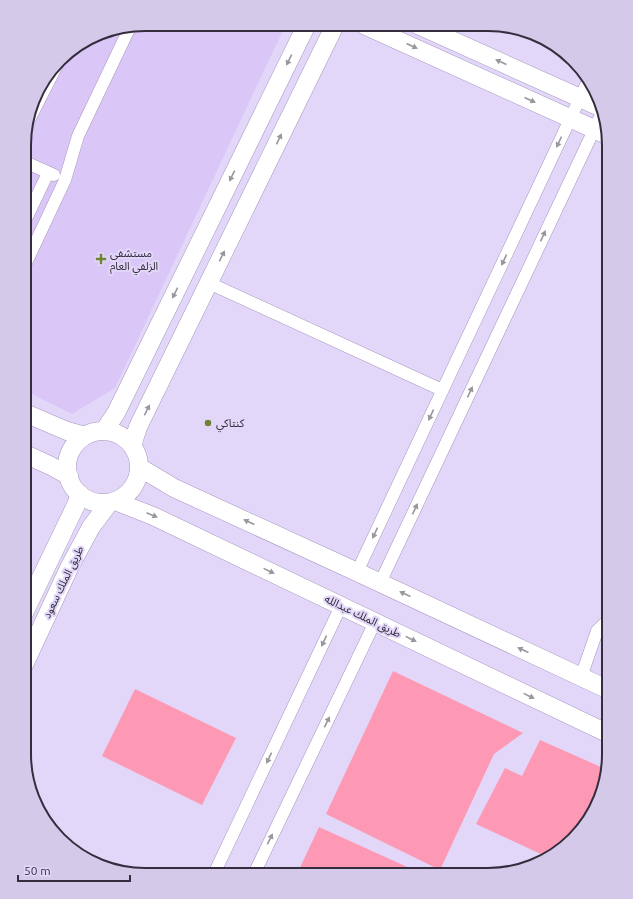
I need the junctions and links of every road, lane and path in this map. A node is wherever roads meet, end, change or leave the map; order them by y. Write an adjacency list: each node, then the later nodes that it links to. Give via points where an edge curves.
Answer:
1 (304, 31): 19 (street, one-way to 19, via 120,406)
2 (333, 31): 16 (street, one-way to 2)
3 (377, 31): 9 (street, one-way to 9)
4 (431, 31): 7 (street, one-way to 4)
5 (127, 32): 13 (street, via 78,136)
6 (585, 86): 7 (street)
7 (580, 98): 8 (street); 9 (street)
8 (594, 104)
9 (570, 118): 10 (street); 17 (street, one-way to 17)
10 (600, 132): 28 (street, one-way to 10)
11 (31, 165): 12 (street)
12 (48, 172): 13 (street); 14 (street)
13 (65, 180): 15 (street)
14 (31, 208)
15 (31, 252)
16 (209, 283): 17 (street); 21 (street, one-way to 16, via 138,427)
17 (442, 390): 27 (street, one-way to 27)
18 (31, 415): 20 (street)
19 (108, 425): 20 (street); 21 (street, via 114,433)
20 (78, 434): 24 (street, via 68,463)
21 (132, 446): 23 (street)
22 (31, 457): 24 (street)
23 (139, 468): 26 (street, via 132,488 125,496); 27 (street, one-way to 23, via 174,488)
24 (68, 476): 25 (street)
25 (80, 494): 26 (street, via 99,503); 29 (street, طريق الملك سعود)
26 (112, 502): 30 (street, طريق الملك عبدالله, one-way to 30, via 153,516); 33 (street, طريق الملك سعود, via 92,527 69,568)
27 (357, 572): 28 (street)
28 (380, 582): 34 (street, one-way to 28)
29 (31, 598)
30 (340, 606): 31 (street, طريق الملك عبدالله); 37 (street, one-way to 37)
31 (375, 622): 36 (street, طريق الملك عبدالله, one-way to 36); 38 (street, one-way to 31)
32 (602, 626): 34 (street, via 597,631)
33 (31, 650)
34 (581, 677): 35 (street)
35 (602, 687)
36 (602, 731)
37 (217, 868)
38 (257, 868)

